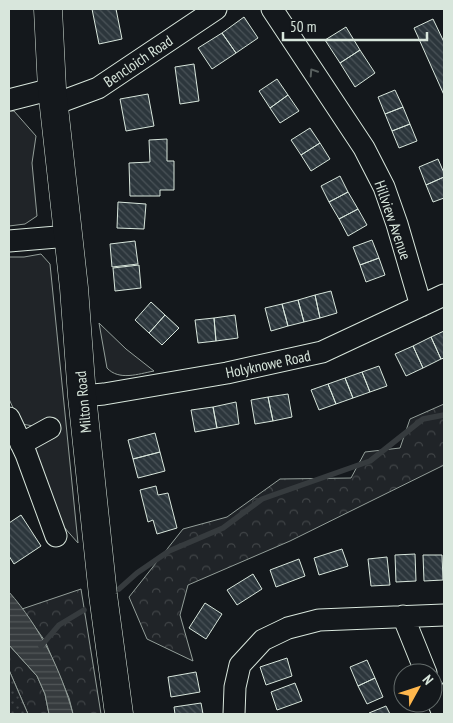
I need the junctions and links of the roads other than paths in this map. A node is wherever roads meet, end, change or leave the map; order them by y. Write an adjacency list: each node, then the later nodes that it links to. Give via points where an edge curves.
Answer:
1 (48, 9): 4 (main road, Milton Road)
2 (216, 9): 4 (street, Bencloich Road, via 98,88)
3 (272, 9): 9 (street, Hillview Avenue, one-way to 3, via 384,187 364,148)
4 (53, 96): 5 (street, Bencloich Road); 6 (main road, Milton Road)
5 (9, 100)
6 (69, 236): 7 (street); 10 (main road, Milton Road)
7 (9, 242)
8 (444, 295): 9 (street, Holyknowe Road)
9 (421, 306): 10 (street, Holyknowe Road, via 322,352 227,373)
10 (82, 396): 18 (main road, Milton Road)
11 (9, 418): 13 (street)
12 (50, 428): 13 (street)
13 (21, 444): 14 (street)
14 (56, 536)
15 (403, 616): 16 (street); 17 (street); 19 (street, via 319,620 288,628 263,640 240,665)
16 (444, 616)
17 (422, 663)
18 (119, 714)
19 (234, 714)

